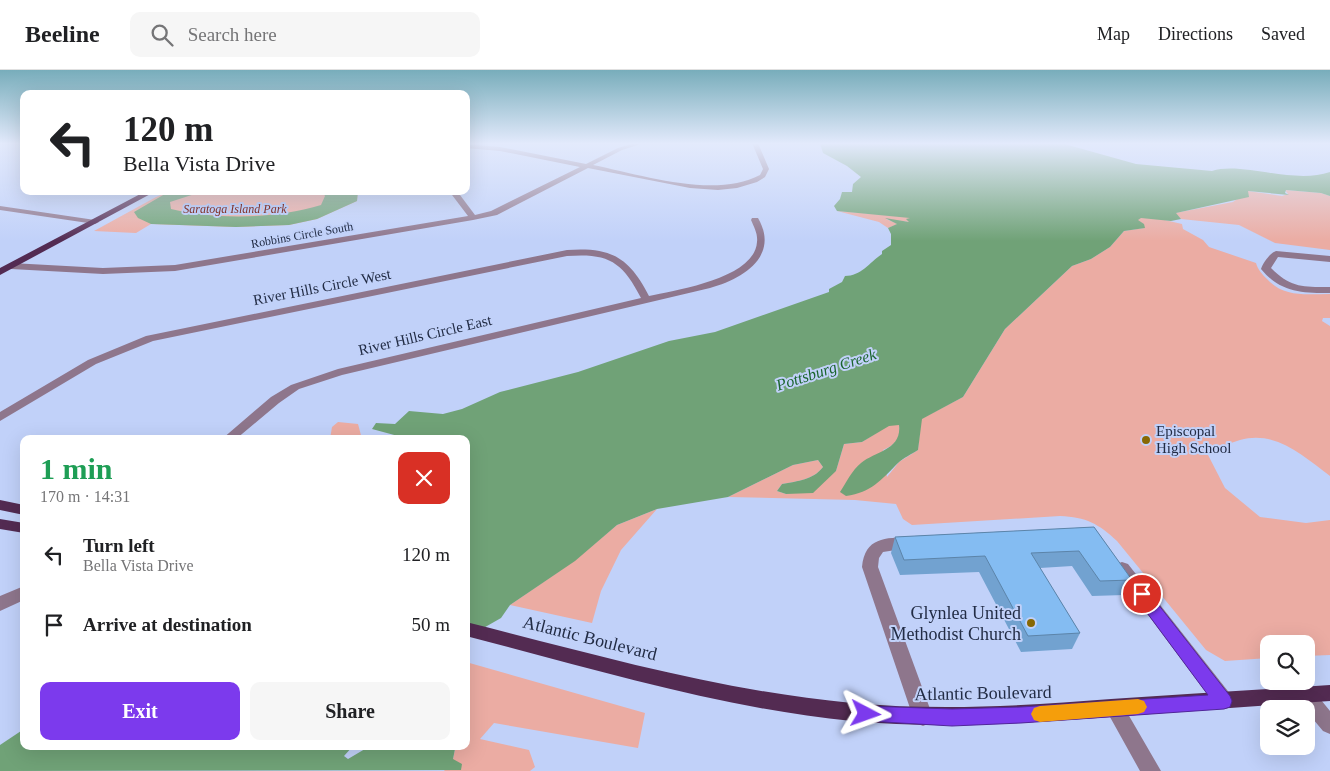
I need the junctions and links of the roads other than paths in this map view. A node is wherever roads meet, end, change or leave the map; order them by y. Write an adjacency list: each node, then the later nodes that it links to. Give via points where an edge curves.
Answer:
1 (567, 176): 7 (street, Robbins Circle South, via 504,208)
2 (639, 176): 3 (street, via 700,187 738,186)
3 (762, 176)
4 (145, 195): 9 (main road)
5 (456, 195): 7 (street)
6 (0, 208): 9 (street)
7 (473, 218): 11 (street, Robbins Circle South, via 175,268 110,271)
8 (755, 220): 14 (street, River Hills Circle East, via 762,234 754,262 710,285)
9 (95, 222): 11 (main road)
10 (1330, 259): 13 (street, via 1276,254 1266,269 1285,287)
11 (10, 266): 12 (main road)
12 (0, 272)
13 (1330, 290)
14 (646, 299): 15 (street, River Hills Circle West, via 634,275 613,257 566,253 150,338 92,362); 16 (street, River Hills Circle East, via 338,372 295,388)
15 (0, 417)
16 (233, 435)
17 (0, 505): 18 (main road)
18 (20, 509)
19 (0, 524): 20 (main road)
20 (20, 527)
21 (922, 543): 30 (street, via 886,544 875,548 870,556 870,567)
22 (1113, 556): 28 (street)
23 (20, 594): 24 (street)
24 (0, 604)
25 (470, 630): 30 (main road, Atlantic Boulevard, via 637,673 784,704)
26 (1330, 693): 27 (main road, Atlantic Boulevard)
27 (1305, 695): 28 (main road, Atlantic Boulevard); 31 (street)
28 (1224, 701): 29 (main road, Atlantic Boulevard)
29 (1114, 708): 30 (main road, Atlantic Boulevard, via 1021,715); 32 (street)
30 (923, 717)
31 (1330, 725)
32 (1151, 771)

